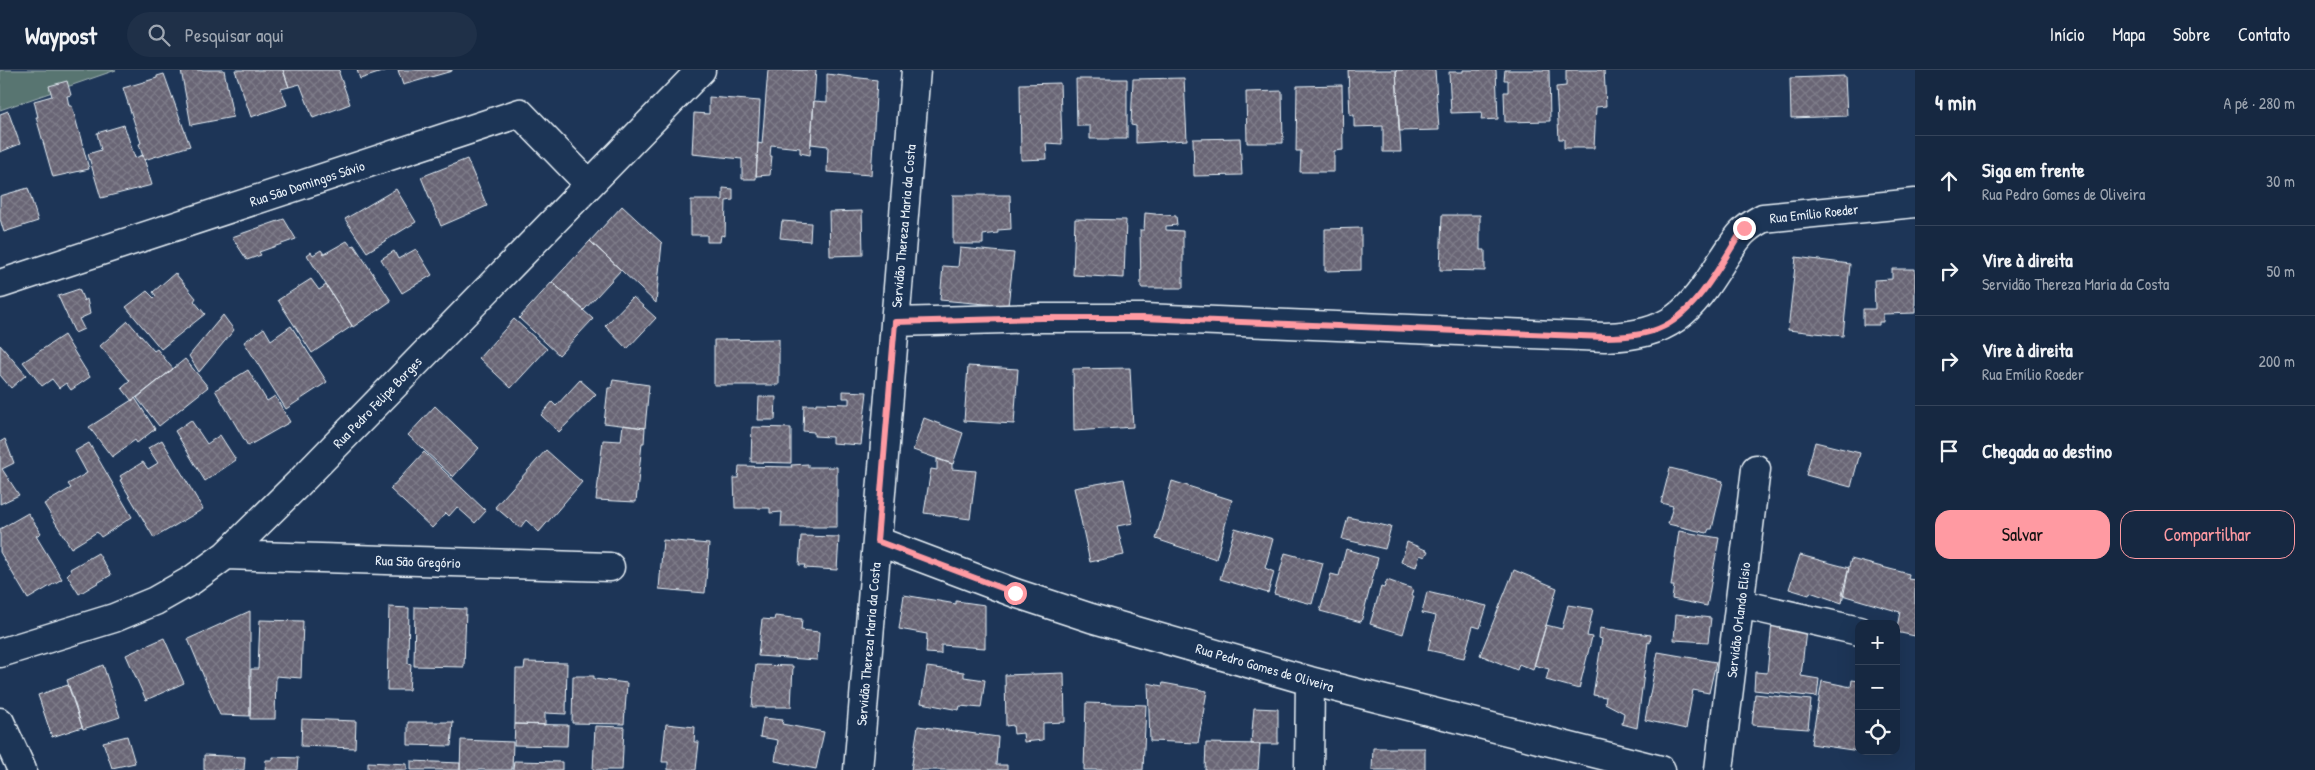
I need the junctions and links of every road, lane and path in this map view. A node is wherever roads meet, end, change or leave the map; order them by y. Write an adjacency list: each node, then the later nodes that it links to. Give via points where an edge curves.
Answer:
1 (701, 70): 3 (street, Rua Pedro Felipe Borges)
2 (916, 70): 6 (street, Servidão Thereza Maria da Costa)
3 (589, 184): 5 (street, Rua São Domingos Sávio, via 520,113); 9 (street, Rua Pedro Felipe Borges)
4 (1915, 203): 6 (street, Rua Emílio Roeder, via 1763,218 1744,228 1706,288 1682,315 1659,329 1633,336 1143,318)
5 (0, 284)
6 (895, 322): 8 (street, Servidão Thereza Maria da Costa)
7 (1756, 469): 11 (street, Servidão Orlando Elísio)
8 (877, 541): 14 (street, Rua Pedro Gomes de Oliveira, via 1091,618); 17 (street, Servidão Thereza Maria da Costa)
9 (226, 555): 10 (street, Rua São Gregório); 13 (street, Rua Pedro Felipe Borges, via 156,601 114,618)
10 (610, 567)
11 (1740, 604): 12 (street); 20 (street, Servidão Orlando Elísio)
12 (1855, 630)
13 (0, 653)
14 (1310, 680): 18 (street); 19 (street, Rua Pedro Gomes de Oliveira)
15 (0, 722): 16 (street)
16 (22, 770)
17 (858, 770)
18 (1308, 770)
19 (1661, 770)
20 (1719, 770)

